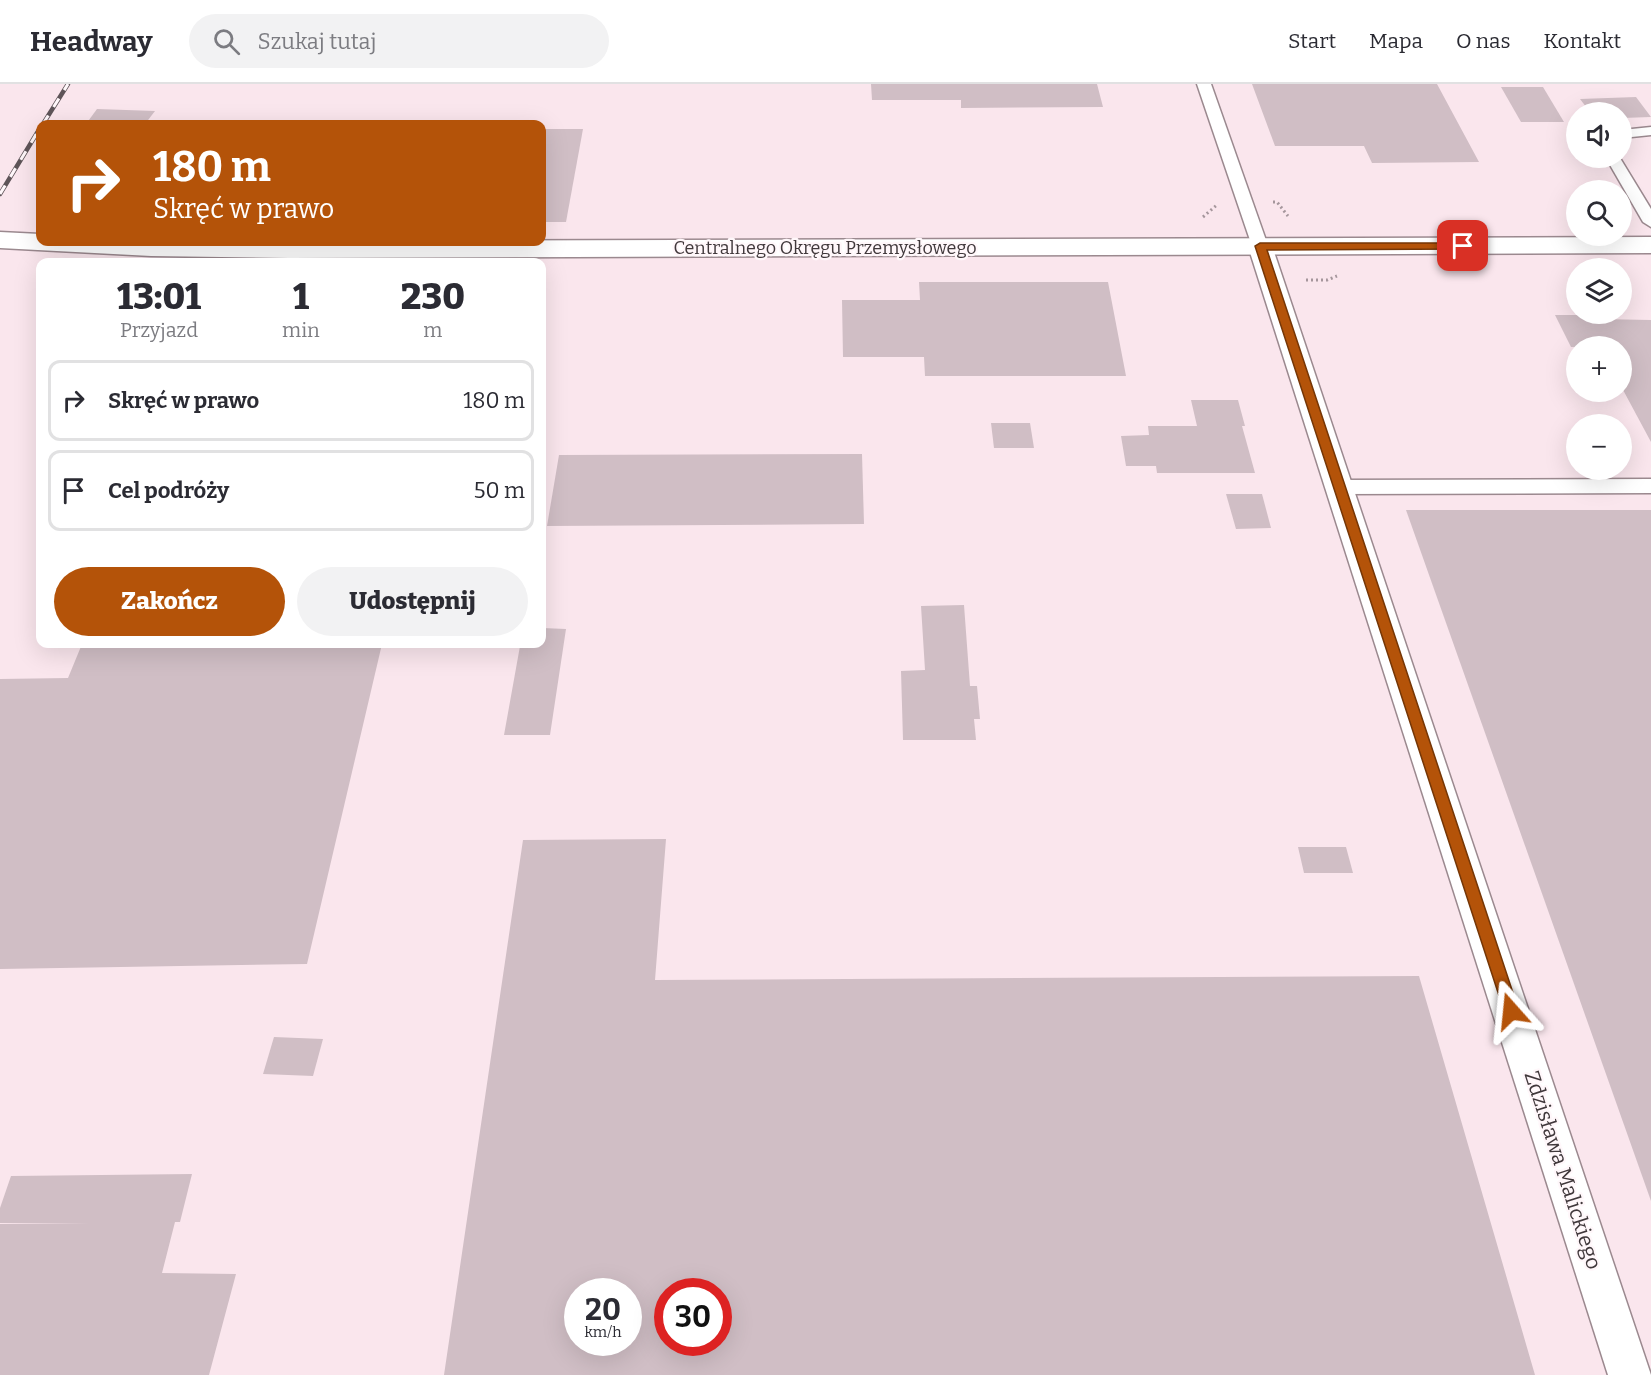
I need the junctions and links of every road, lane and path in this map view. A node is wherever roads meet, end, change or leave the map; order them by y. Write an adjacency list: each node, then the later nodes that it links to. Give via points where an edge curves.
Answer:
1 (1204, 84): 10 (lane)
2 (1651, 131): 3 (lane)
3 (1632, 133)
4 (1619, 168): 5 (lane)
5 (1651, 222)
6 (0, 240): 7 (street, Centralnego Okręgu Przemysłowego)
7 (36, 242)
8 (1651, 245): 10 (street, Centralnego Okręgu Przemysłowego)
9 (113, 246): 10 (street, Centralnego Okręgu Przemysłowego, via 289,250)
10 (1260, 246): 12 (street, Zdzisława Malickiego)
11 (1651, 486): 12 (lane)
12 (1340, 487): 13 (street, Zdzisława Malickiego)
13 (1630, 1375)

